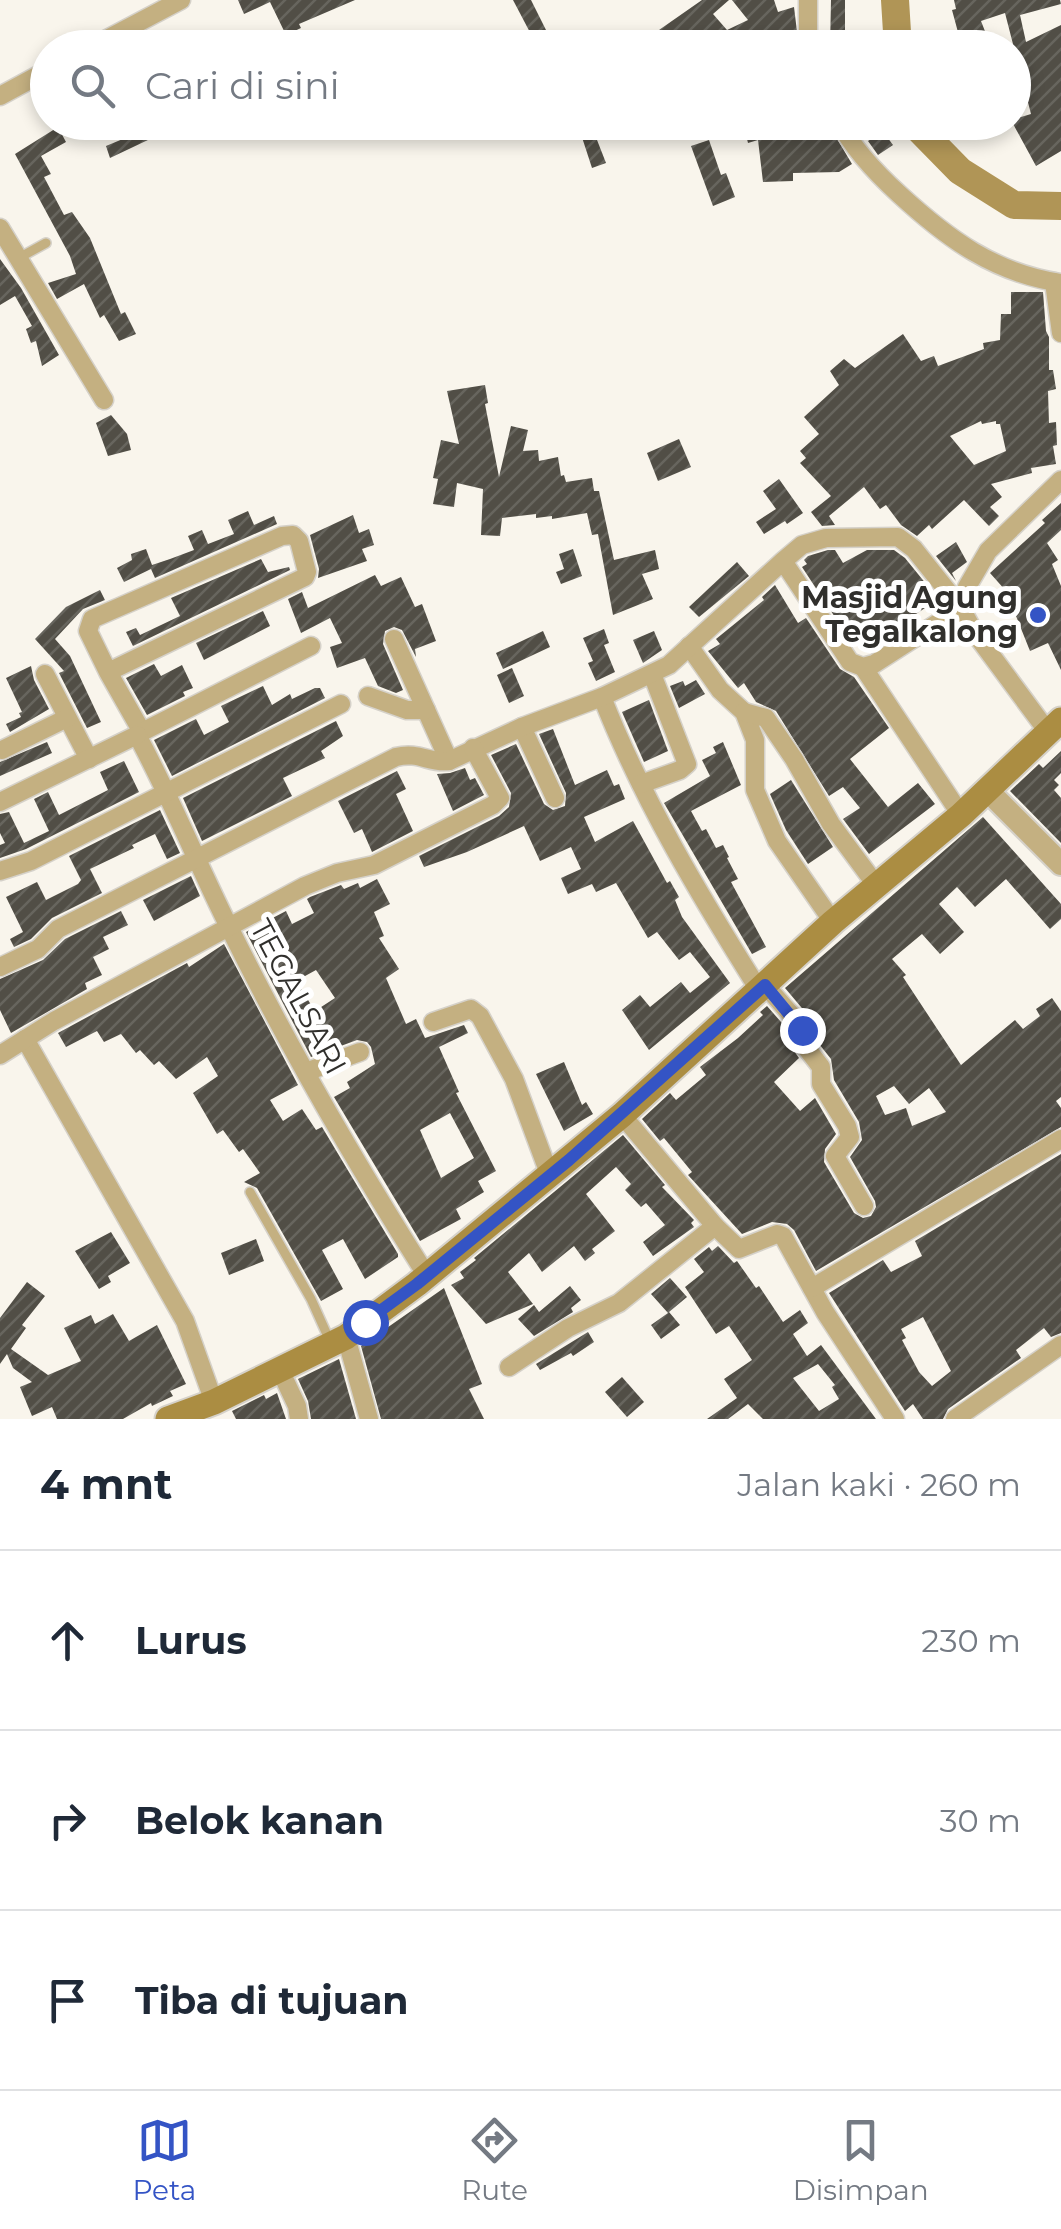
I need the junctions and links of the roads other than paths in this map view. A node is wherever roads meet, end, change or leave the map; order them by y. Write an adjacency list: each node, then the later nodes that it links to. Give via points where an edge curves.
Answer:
1 (182, 0): 3 (street)
2 (808, 0): 4 (street)
3 (124, 30)
4 (808, 30)
5 (30, 80): 6 (street)
6 (0, 96)
7 (851, 140): 11 (street, via 884,180 956,244 1017,274)
8 (0, 228): 10 (street)
9 (46, 244): 10 (lane)
10 (18, 259): 13 (street)
11 (1057, 283): 12 (street)
12 (1061, 333)
13 (104, 400)
14 (1061, 480): 16 (street, via 988,551)
15 (783, 561): 16 (street, via 802,545 826,538 898,538 914,548); 19 (street); 20 (street, via 850,662)
16 (960, 608): 20 (street); 30 (street)
17 (394, 639): 27 (street)
18 (311, 646): 32 (street)
19 (690, 646): 23 (street); 28 (street)
20 (863, 667): 42 (street)
21 (108, 672): 21 (street, TEGALSARI, via 306,577 298,541 288,534 92,619 88,631); 32 (street, TEGALSARI)
22 (45, 674): 29 (street)
23 (652, 674): 25 (street); 37 (street, via 687,764)
24 (368, 696): 27 (street)
25 (602, 697): 31 (street); 37 (street)
26 (341, 704): 39 (street)
27 (426, 710): 36 (street)
28 (744, 712): 46 (street, via 766,718); 47 (street, via 755,740 755,790 777,841)
29 (66, 718): 34 (street); 35 (street)
30 (1055, 726): 38 (main road)
31 (522, 727): 33 (street); 40 (street)
32 (140, 733): 35 (street); 39 (street, TEGALSARI)
33 (474, 748): 36 (street); 48 (street, via 498,802 374,865 305,886)
34 (2, 750)
35 (89, 759): 41 (street)
36 (449, 760): 43 (street, via 396,757)
37 (641, 784): 50 (street, via 688,876)
38 (987, 790): 42 (main road); 44 (street)
39 (168, 793): 43 (street, TEGALSARI); 45 (street)
40 (556, 798)
41 (0, 802)
42 (961, 814): 46 (main road)
43 (200, 859): 48 (street, TEGALSARI); 49 (street, via 58,929 38,950)
44 (1061, 864)
45 (0, 871)
46 (876, 885): 47 (main road)
47 (833, 922): 50 (main road)
48 (229, 927): 52 (street); 55 (street, TEGALSARI)
49 (0, 967)
50 (762, 987): 56 (main road); 60 (street, via 802,1027 798,1037 820,1068 820,1084 850,1137 835,1154)
51 (434, 1022): 58 (street, via 471,1010 480,1016 514,1079)
52 (25, 1039): 54 (street); 68 (street, via 185,1321)
53 (360, 1052): 55 (street)
54 (0, 1055)
55 (306, 1072): 62 (street, TEGALSARI)
56 (622, 1115): 58 (main road); 61 (street)
57 (1061, 1139): 63 (street)
58 (550, 1176): 62 (main road)
59 (250, 1192): 64 (lane)
60 (864, 1206)
61 (715, 1226): 63 (street, via 739,1249 782,1236); 66 (street, via 620,1303)
62 (428, 1276): 64 (main road)
63 (812, 1288): 72 (street)
64 (338, 1340): 67 (main road); 71 (street)
65 (1061, 1345): 73 (street)
66 (508, 1367)
67 (280, 1370): 68 (main road); 70 (street)
68 (214, 1402): 69 (main road)
69 (168, 1419)
70 (300, 1419)
71 (368, 1419)
72 (895, 1419)
73 (955, 1419)

